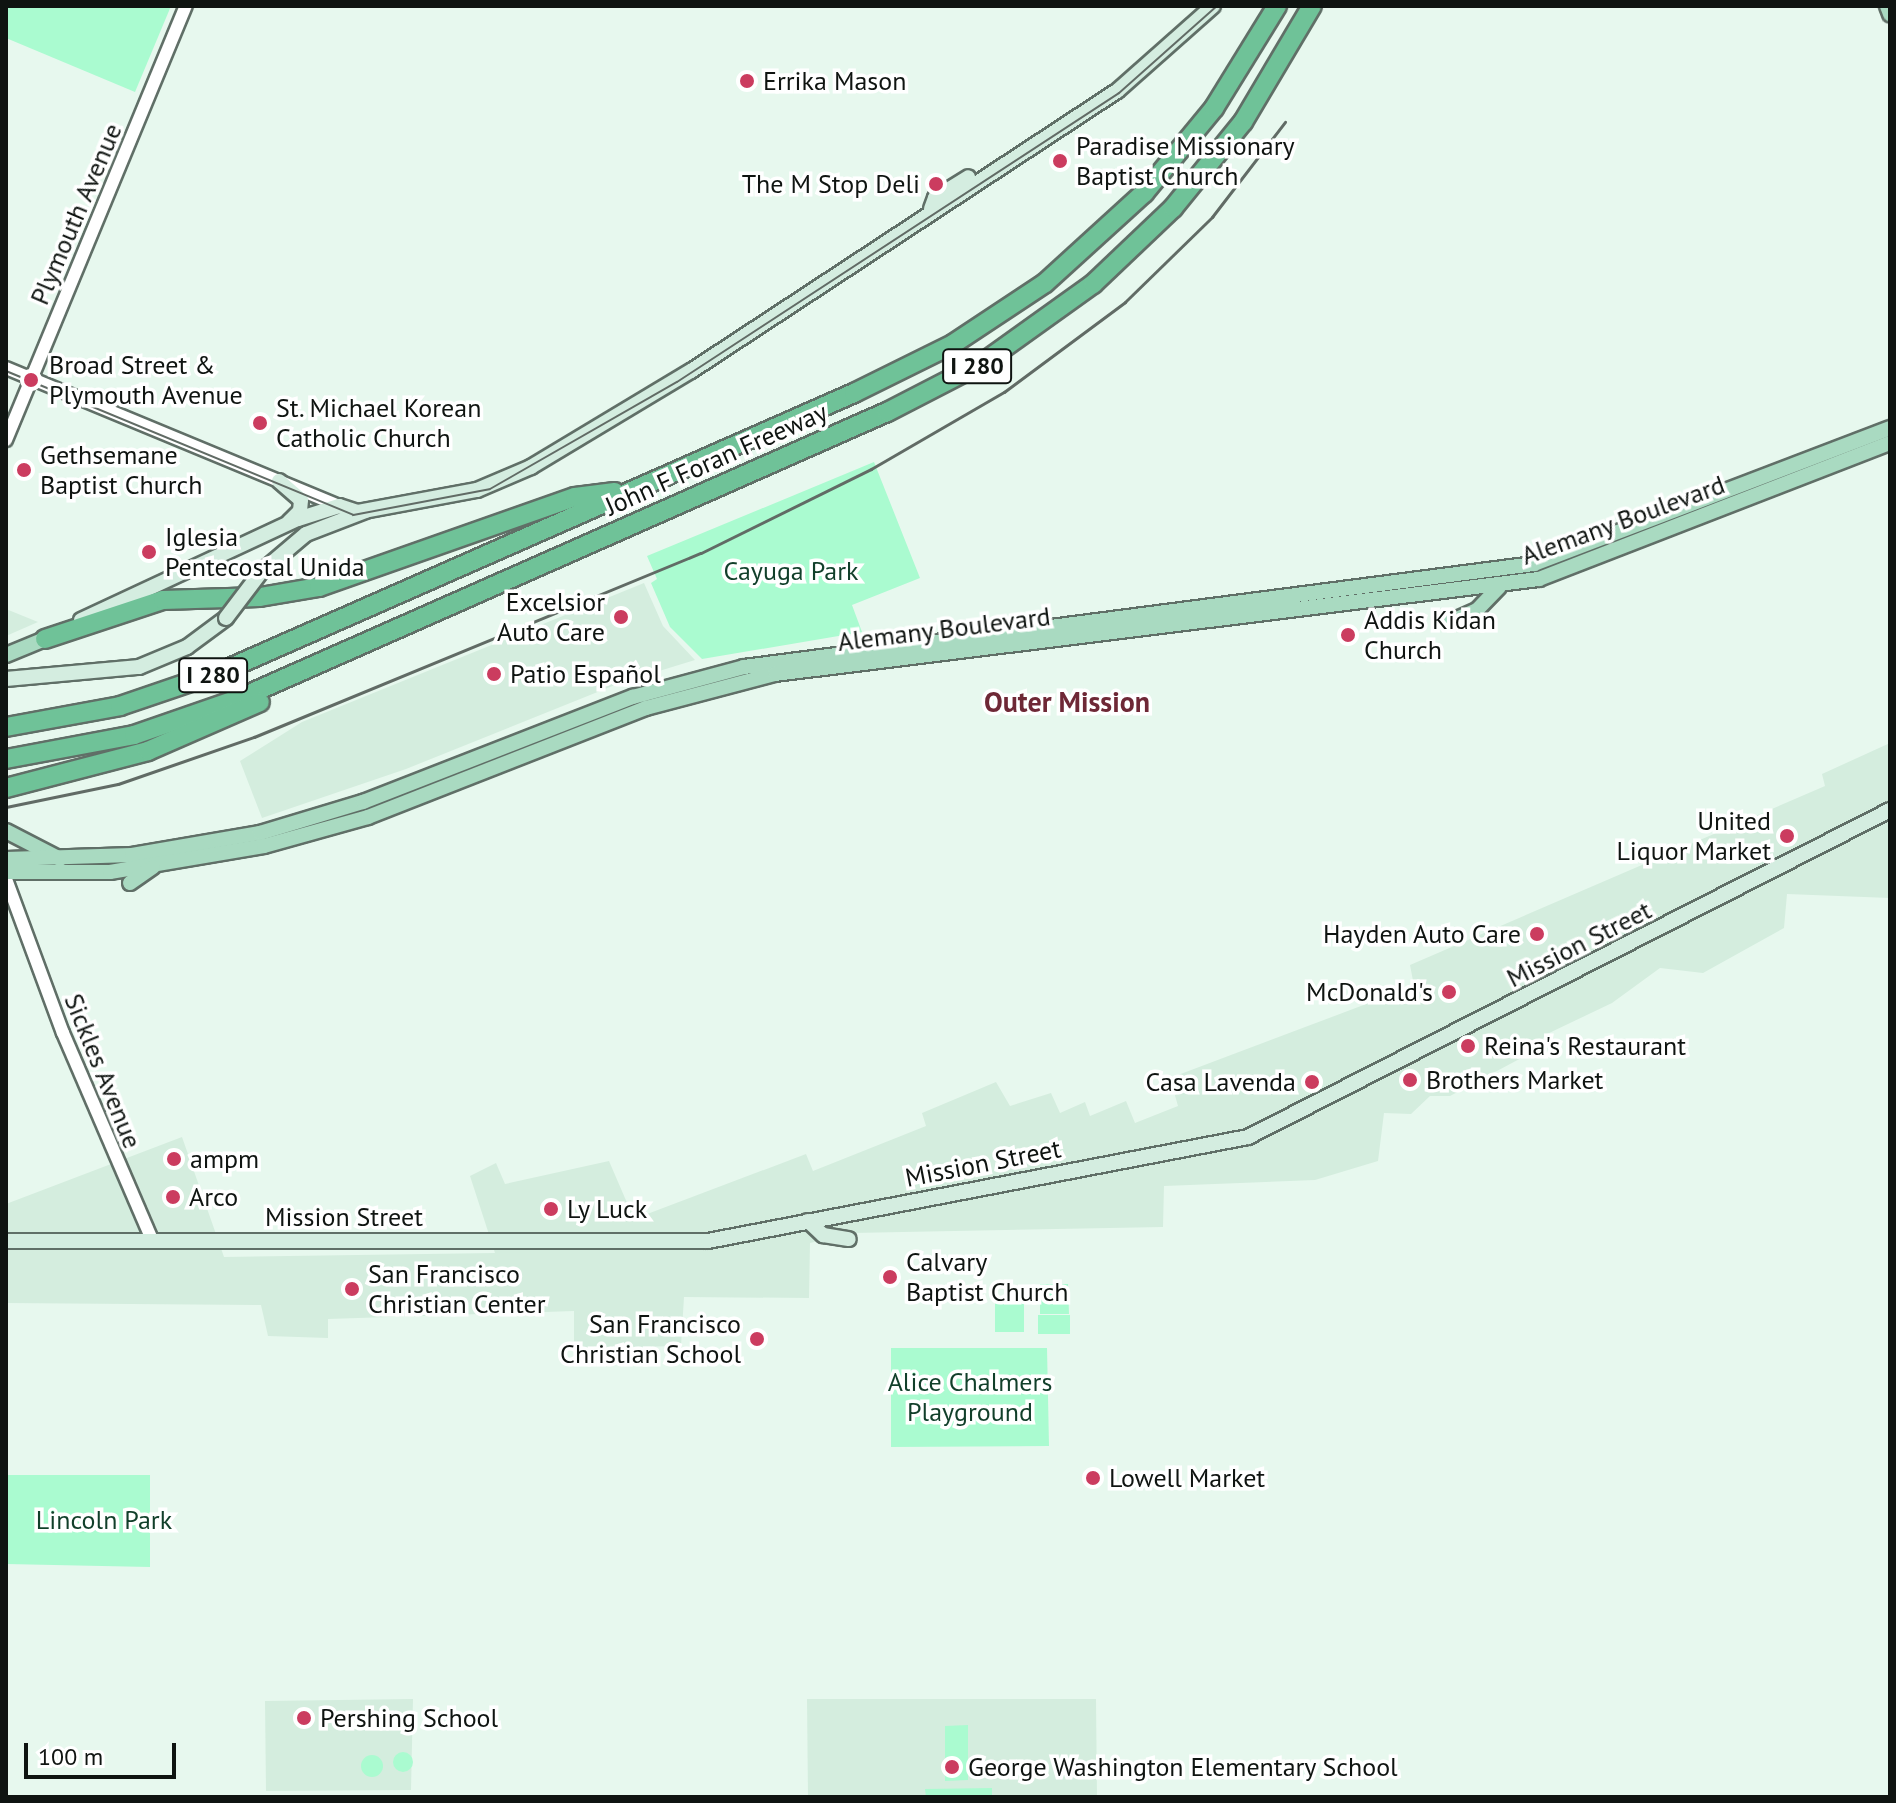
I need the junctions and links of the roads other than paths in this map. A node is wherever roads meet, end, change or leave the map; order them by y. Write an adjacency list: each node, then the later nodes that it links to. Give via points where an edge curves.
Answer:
1 (186, 6): 8 (street, Plymouth Avenue)
2 (1213, 6): 15 (main road, via 1130,82 676,380 561,449 489,487)
3 (1277, 6): 13 (highway, John F Foran Freeway / I 280, via 1188,143 1113,225 1045,283 914,365)
4 (1312, 6): 21 (highway, John F Foran Freeway / I 280, via 1254,104 1180,200 1093,284 1004,350 897,408)
5 (1887, 6): 6 (main road)
6 (1890, 14)
7 (6, 368): 8 (street)
8 (31, 379): 10 (street, Plymouth Avenue); 12 (street)
9 (1890, 428): 30 (main road, Alemany Boulevard, via 1593,546 1534,564 744,667 633,697 310,819 201,845)
10 (6, 440)
11 (1890, 443): 18 (main road, Alemany Boulevard, via 1598,559)
12 (279, 481): 14 (street); 16 (main road, via 301,500 297,515)
13 (633, 490): 20 (highway, via 575,497 328,585 278,595 163,600); 24 (highway, John F Foran Freeway / I 280, via 204,679 108,709)
14 (339, 506): 15 (main road); 16 (main road); 17 (main road)
15 (366, 511): 17 (main road)
16 (286, 524): 20 (main road)
17 (306, 534): 23 (main road, bridge, via 261,572 226,618 187,647 139,667)
18 (1499, 587): 19 (main road, via 1477,610); 31 (main road, Alemany Boulevard, via 775,674 646,708 368,817 264,846)
19 (1448, 623)
20 (45, 639): 22 (main road)
21 (360, 646): 25 (highway, John F Foran Freeway / I 280, via 156,729); 26 (highway, via 193,734 100,766)
22 (6, 655)
23 (6, 679)
24 (6, 727)
25 (6, 759)
26 (7, 788)
27 (1890, 810): 37 (main road, Mission Street, via 1248,1137)
28 (6, 831): 30 (main road)
29 (6, 859): 30 (main road, Alemany Boulevard)
30 (64, 861)
31 (155, 866): 32 (main road, Alemany Boulevard, via 88,873); 34 (main road)
32 (6, 872)
33 (6, 879): 36 (street, Sickles Avenue)
34 (130, 883)
35 (6, 903): 36 (street, Sickles Avenue)
36 (17, 916): 39 (street, Sickles Avenue)
37 (808, 1221): 38 (main road, via 823,1235); 39 (main road, Mission Street, via 708,1241)
38 (849, 1239)
39 (152, 1240): 40 (main road, Mission Street)
40 (6, 1241)

